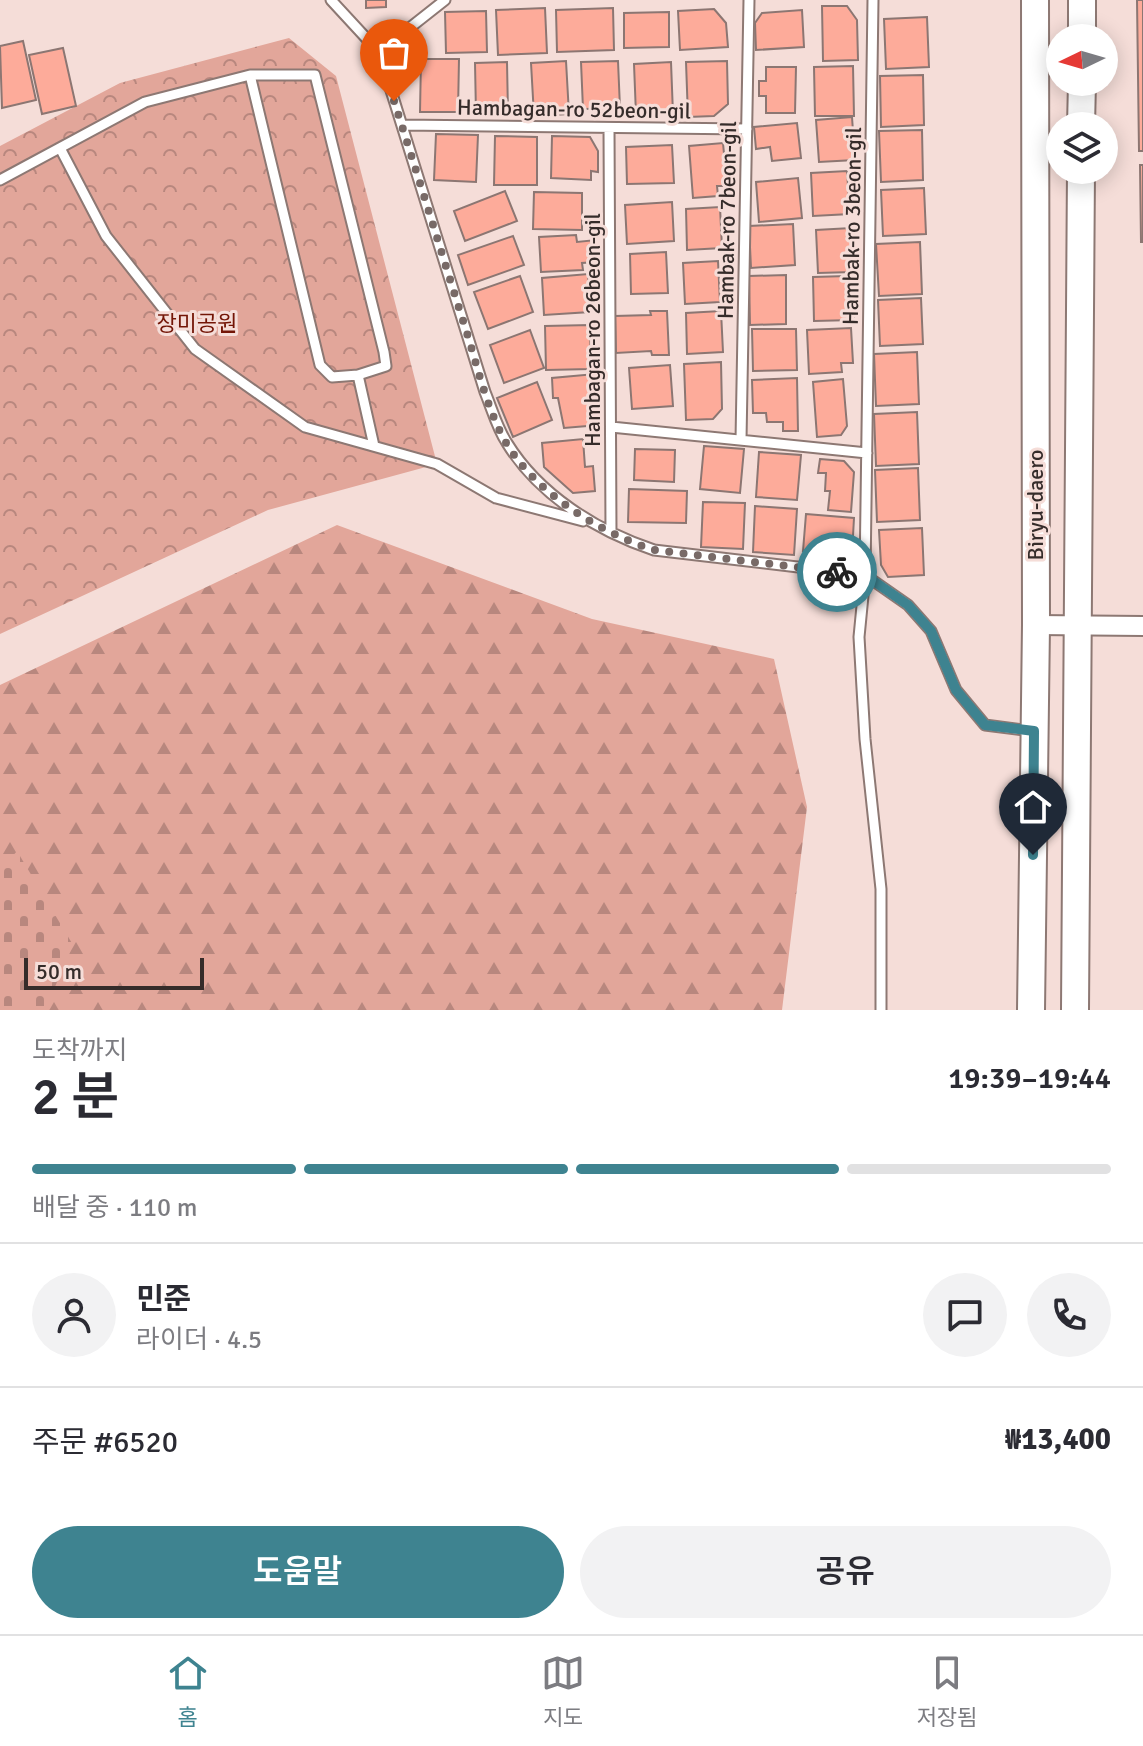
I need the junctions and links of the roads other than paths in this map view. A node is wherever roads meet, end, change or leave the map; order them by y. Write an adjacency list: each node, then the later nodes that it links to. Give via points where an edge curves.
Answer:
1 (331, 0): 8 (lane)
2 (445, 0): 8 (lane)
3 (749, 0): 12 (lane, Hambak-ro 7beon-gil)
4 (873, 0): 20 (lane, Hambak-ro 3beon-gil)
5 (1035, 0): 24 (main road, Biryu-daero)
6 (1082, 0): 7 (main road)
7 (1082, 24)
8 (379, 52): 10 (lane)
9 (250, 75): 13 (lane, via 145,102); 16 (lane, via 320,365 332,377); 16 (lane, via 315,75 384,352 386,366)
10 (402, 125): 11 (lane, Hambagan-ro 52beon-gil); 21 (lane, via 505,441 552,493)
11 (609, 128): 12 (lane, Hambagan-ro 52beon-gil); 17 (lane, Hambagan-ro 26beon-gil)
12 (747, 129): 18 (lane, Hambak-ro 7beon-gil)
13 (60, 148): 14 (lane); 19 (lane, via 106,236 195,349 305,427)
14 (0, 180)
15 (1081, 184): 25 (main road, Biryu-daero)
16 (358, 375): 19 (lane)
17 (611, 427): 18 (lane); 22 (lane, Hambagan-ro 26beon-gil)
18 (741, 440): 20 (lane)
19 (374, 446): 21 (lane, via 437,464 496,498)
20 (867, 453): 23 (lane, Hambak-ro 3beon-gil)
21 (594, 523): 22 (lane)
22 (611, 532): 23 (lane, via 654,550)
23 (865, 575): 27 (lane, via 908,605 931,631 956,690 985,725); 28 (lane, Hambak-ro 3beon-gil, via 859,637 881,889)
24 (1036, 625): 25 (street); 27 (main road, Biryu-daero)
25 (1078, 626): 26 (street); 30 (main road, Biryu-daero)
26 (1143, 626)
27 (1034, 731): 29 (main road, Biryu-daero)
28 (881, 1010)
29 (1031, 1010)
30 (1075, 1010)

